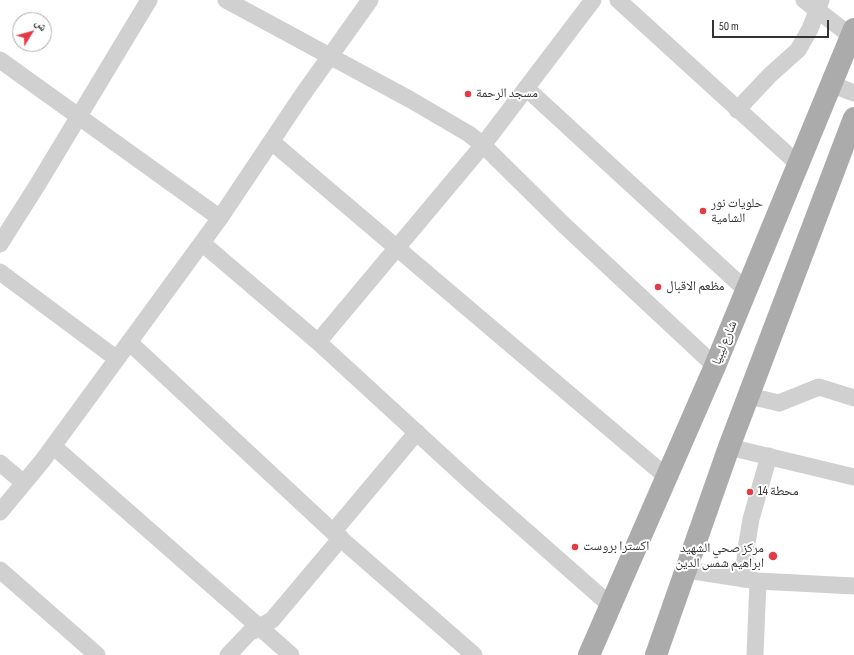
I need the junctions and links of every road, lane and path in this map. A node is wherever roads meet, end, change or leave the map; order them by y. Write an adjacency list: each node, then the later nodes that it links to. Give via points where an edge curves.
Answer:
1 (149, 0): 15 (street)
2 (226, 0): 9 (street)
3 (370, 0): 9 (street)
4 (593, 0): 12 (street)
5 (618, 0): 14 (street)
6 (804, 0): 7 (street)
7 (819, 6): 8 (street); 14 (street, via 807,36 798,50)
8 (852, 32): 11 (main road, شارع ليبيا)
9 (329, 57): 17 (street); 18 (street, via 462,129)
10 (0, 60): 15 (street)
11 (831, 84): 13 (street); 19 (main road, شارع ليبيا)
12 (526, 88): 18 (street); 25 (street)
13 (854, 93)
14 (737, 110): 19 (street)
15 (79, 116): 20 (street); 22 (street)
16 (854, 118): 30 (main road)
17 (272, 142): 20 (street); 23 (street)
18 (483, 145): 23 (street); 29 (street, via 564,225)
19 (798, 164): 25 (main road, شارع ليبيا)
20 (220, 218): 21 (street)
21 (202, 243): 26 (street); 27 (street)
22 (0, 244)
23 (398, 247): 27 (street); 38 (street)
24 (0, 272): 28 (street)
25 (746, 290): 29 (main road, شارع ليبيا)
26 (129, 342): 28 (street); 41 (street)
27 (318, 342): 32 (street)
28 (117, 359): 33 (street)
29 (715, 366): 38 (main road, شارع ليبيا)
30 (749, 396): 31 (street, via 779,403 819,387); 34 (main road)
31 (854, 398)
32 (417, 432): 41 (street); 46 (street, via 501,510)
33 (53, 446): 39 (street); 47 (street)
34 (729, 447): 35 (street); 43 (main road)
35 (769, 456): 37 (street); 44 (street, via 751,519 746,549)
36 (0, 463): 39 (street)
37 (854, 477)
38 (668, 478): 46 (main road, شارع ليبيا)
39 (24, 483): 40 (street)
40 (0, 512)
41 (337, 535): 47 (street, via 272,620); 52 (street)
42 (0, 570): 49 (street)
43 (687, 570): 44 (street); 54 (main road)
44 (750, 580): 45 (street); 48 (street)
45 (854, 586)
46 (610, 605): 53 (main road, شارع ليبيا)
47 (260, 627): 50 (street, via 249,633); 51 (street)
48 (757, 653)
49 (97, 655)
50 (228, 655)
51 (292, 655)
52 (474, 655)
53 (589, 655)
54 (656, 655)

